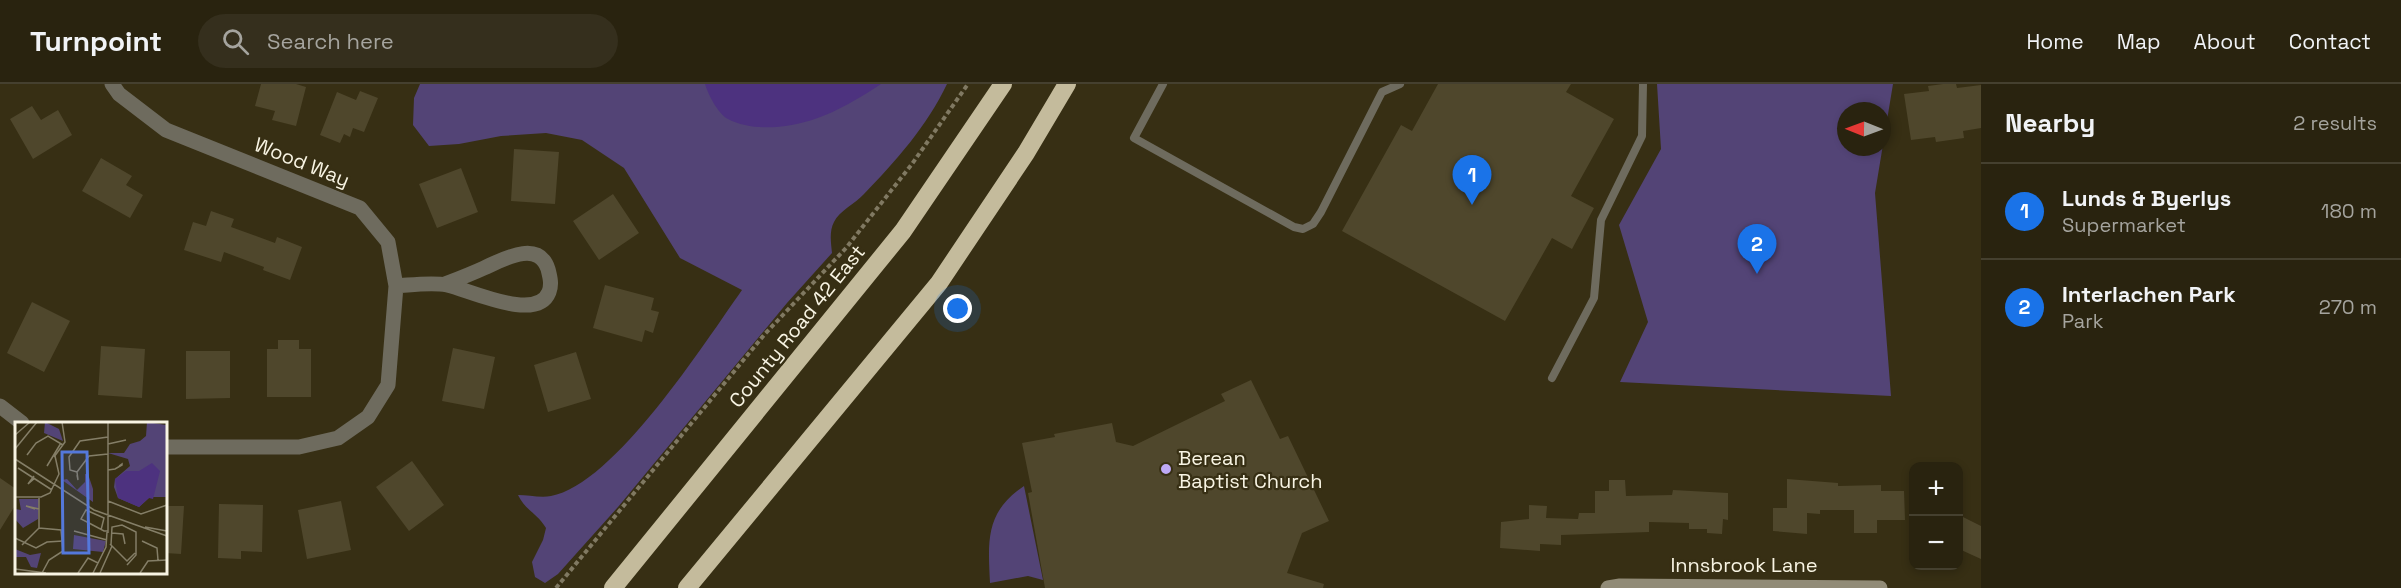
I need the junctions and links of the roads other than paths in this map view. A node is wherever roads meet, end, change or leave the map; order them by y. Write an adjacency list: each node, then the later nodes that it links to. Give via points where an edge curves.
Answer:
1 (112, 84): 8 (street, Wood Way, via 119,94 166,130 360,208 388,242)
2 (1003, 84): 14 (highway, County Road 42 East, via 903,231)
3 (1067, 84): 15 (highway, via 939,283)
4 (1163, 84): 5 (lane, via 1134,138 1303,229 1313,224 1320,212 1382,92)
5 (1400, 84)
6 (1643, 84): 9 (lane, via 1642,136 1601,220 1594,298)
7 (446, 285): 7 (street, via 488,298 536,305 546,298 551,279 537,255 523,253); 8 (street)
8 (396, 286): 12 (street, Wood Way, via 387,385 368,417 338,438 299,447)
9 (1552, 378)
10 (0, 406): 11 (street)
11 (21, 422)
12 (166, 447)
13 (1747, 587): 16 (street, Innsbrook Lane); 17 (street, Innsbrook Lane)
14 (613, 588)
15 (687, 588)
16 (1608, 588)
17 (1880, 588)

